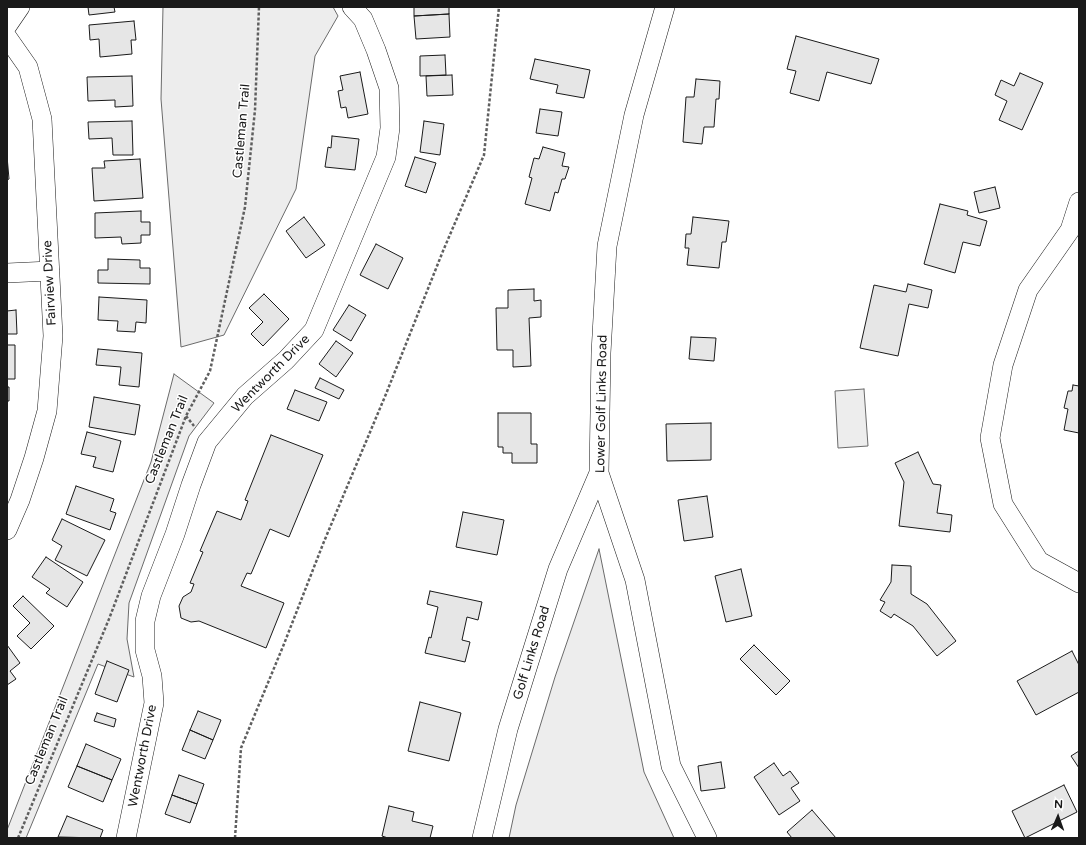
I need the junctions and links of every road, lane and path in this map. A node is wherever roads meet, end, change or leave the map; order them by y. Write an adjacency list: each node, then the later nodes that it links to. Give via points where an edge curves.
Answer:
1 (20, 7): 6 (street)
2 (259, 7): 14 (path, Castleman Trail, via 255,110 245,207 210,371 186,416 109,618)
3 (352, 7): 15 (street, Wentworth Drive, via 363,19 389,88 390,128 386,157 314,330 286,360 245,396 207,442 144,621 145,650 152,676 154,703)
4 (499, 7): 16 (path, via 484,155 241,748)
5 (665, 7): 11 (street, Lower Golf Links Road, via 634,115 607,246 601,353)
6 (7, 26)
7 (7, 37): 9 (street, Fairview Drive, via 28,67 42,119)
8 (1079, 202): 13 (street, via 1070,230 1028,290 1003,365 990,438 1003,504 1039,561)
9 (50, 271): 10 (street); 12 (street, Fairview Drive, via 53,336 47,410 20,500)
10 (7, 272)
11 (599, 473): 17 (street, Golf Links Road, via 558,569 508,729); 18 (street, Lower Golf Links Road, via 635,580 671,766)
12 (7, 530)
13 (1079, 583)
14 (18, 838)
15 (126, 838)
16 (235, 838)
17 (482, 838)
18 (707, 838)

